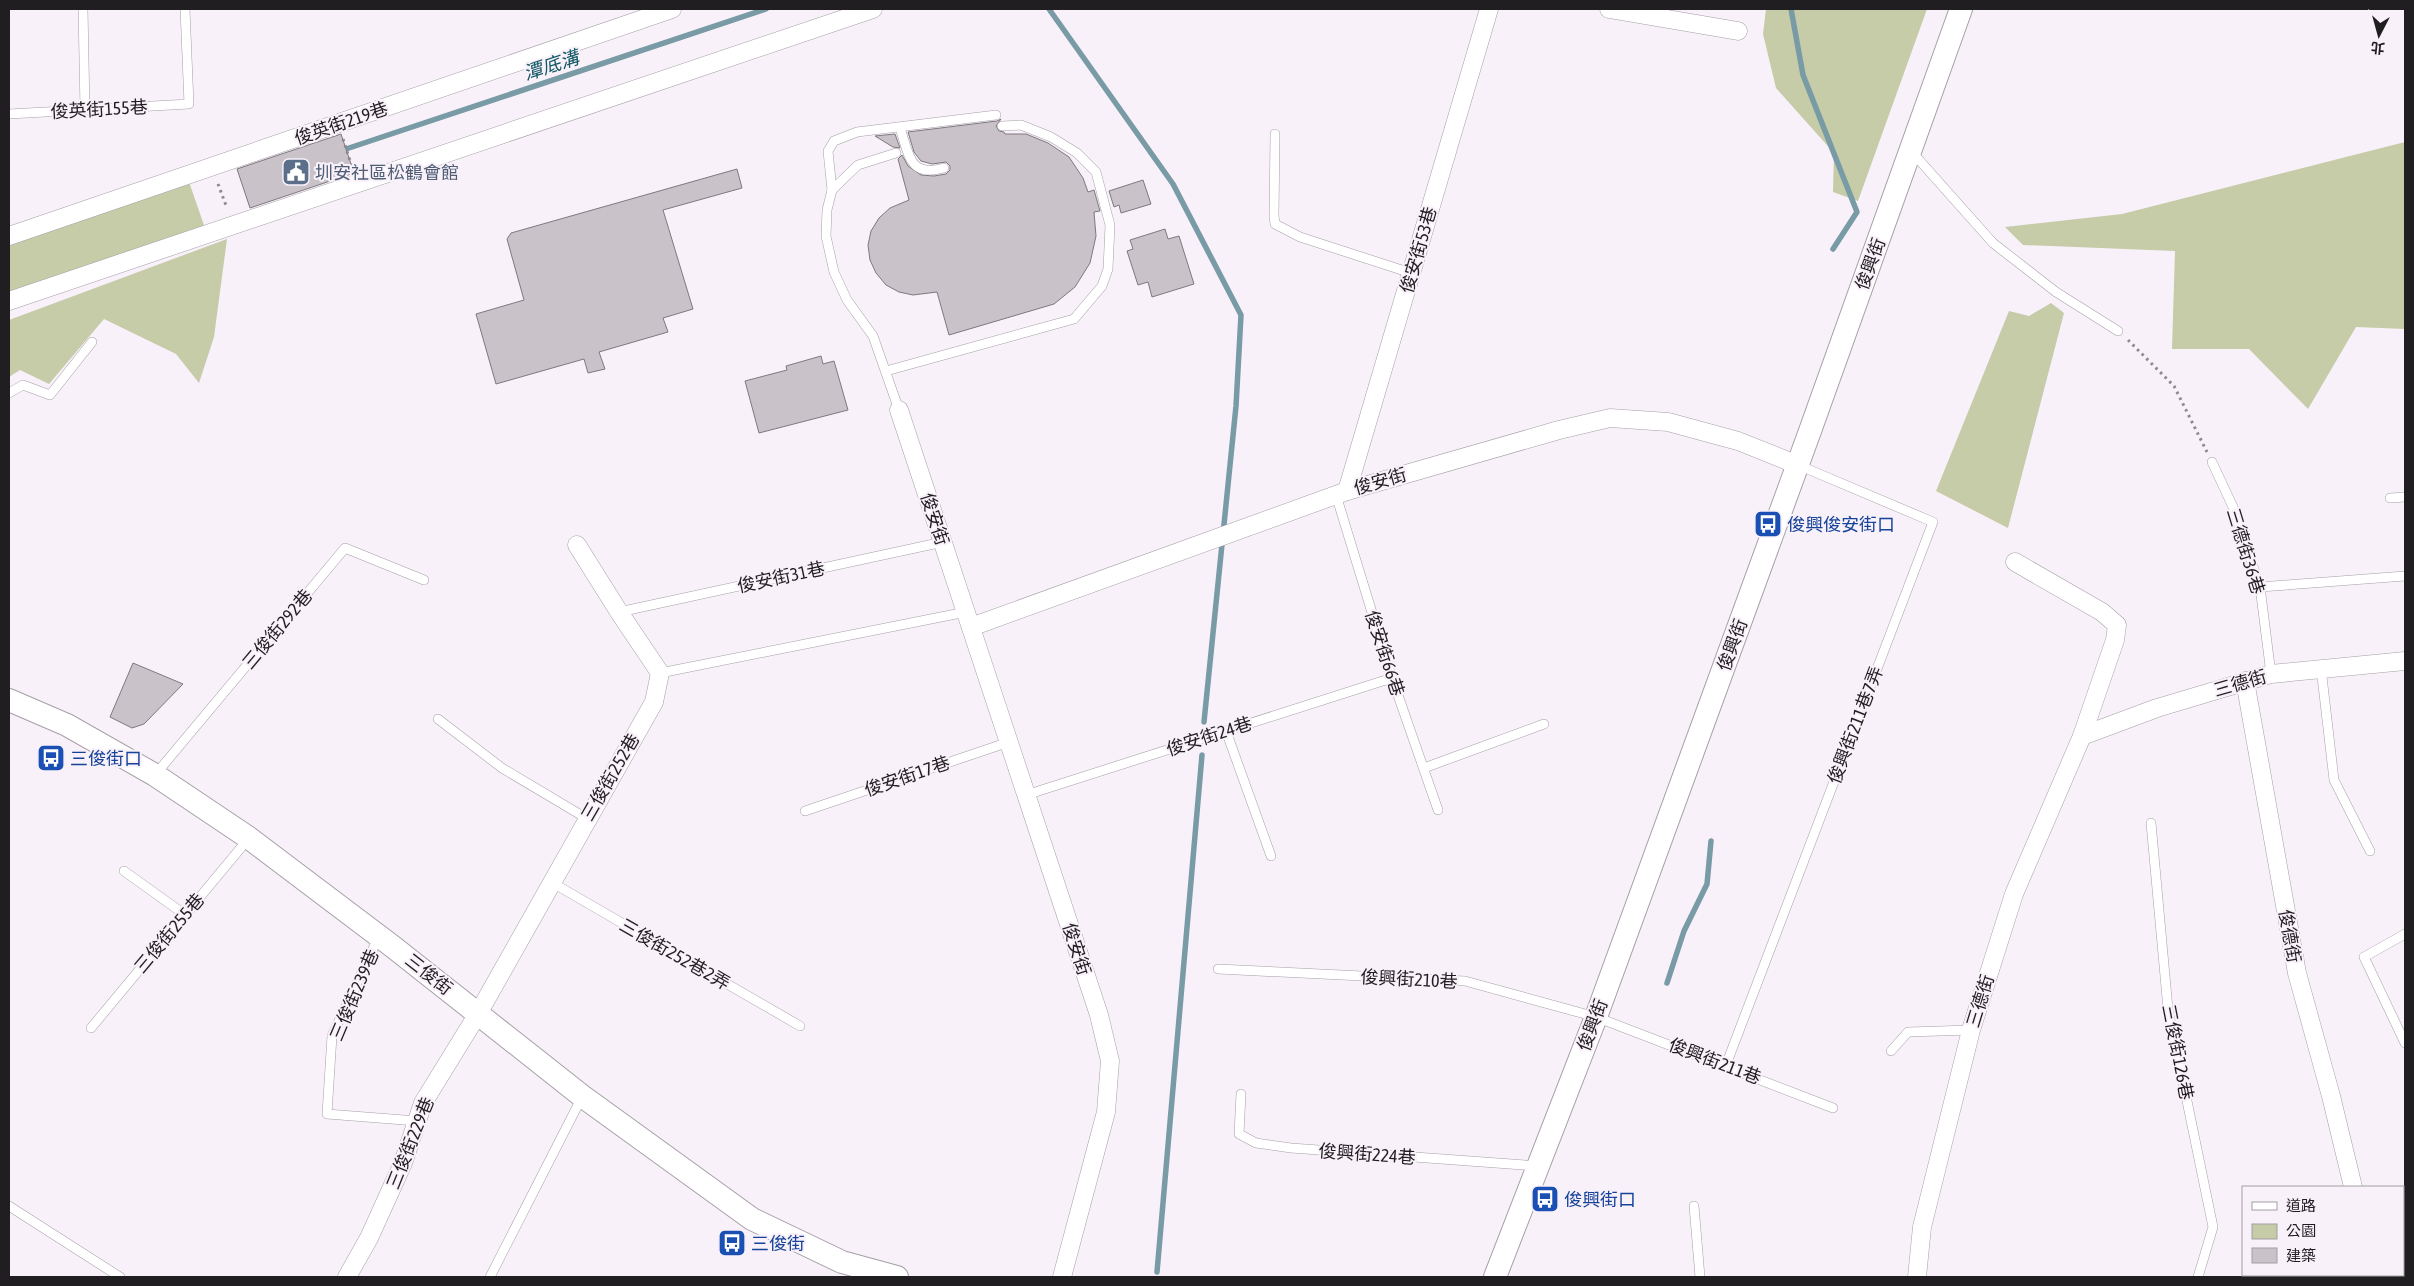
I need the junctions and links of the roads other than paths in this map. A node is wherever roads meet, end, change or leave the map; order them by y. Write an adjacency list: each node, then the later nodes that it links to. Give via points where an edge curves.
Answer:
1 (83, 9): 9 (lane)
2 (185, 9): 9 (lane, 俊英街155巷, via 189,104)
3 (672, 9): 19 (street, 俊英街219巷)
4 (873, 9): 21 (street)
5 (1489, 9): 20 (street, 俊安街53巷)
6 (1609, 9): 8 (street)
7 (1961, 9): 15 (street, 俊興街)
8 (1738, 31)
9 (85, 110): 10 (lane, 俊英街155巷)
10 (9, 114)
11 (996, 115): 13 (lane)
12 (1002, 126): 24 (lane, via 1021,125 1051,137 1077,153 1096,172 1110,225 1108,269 1102,286 1074,319)
13 (900, 128): 17 (lane, via 912,163 931,172); 18 (lane, via 857,132 834,141 828,151)
14 (1275, 134): 20 (lane, via 1275,224 1300,237)
15 (1910, 150): 22 (lane, via 1993,243 2056,292); 28 (street, 俊興街)
16 (896, 153): 18 (lane, via 858,165)
17 (944, 168)
18 (832, 190): 24 (lane, via 826,236 834,272 847,300 874,336)
19 (9, 236)
20 (1411, 273): 29 (street, 俊安街53巷)
21 (9, 301)
22 (2118, 331)
23 (92, 342): 25 (lane, via 50,395 23,385)
24 (886, 371): 26 (lane)
25 (9, 394)
26 (899, 410): 32 (street, 俊安街)
27 (2212, 462): 37 (lane, 三德街36巷, via 2233,507)
28 (1798, 465): 29 (street, 俊安街, via 1738,441 1668,422 1610,418); 69 (street, 俊興街); 75 (lane, 俊興街211巷7弄, via 1933,522)
29 (1341, 493): 39 (street, 俊安街); 44 (lane, 俊安街66巷)
30 (2405, 497): 31 (lane)
31 (2390, 498)
32 (942, 542): 38 (lane, 俊安街31巷); 39 (street, 俊安街)
33 (576, 545): 38 (street)
34 (2015, 562): 50 (street, 三德街, via 2102,612 2117,625 2115,640)
35 (2405, 576): 37 (lane)
36 (424, 580): 53 (lane, 三俊街292巷, via 346,548)
37 (2260, 587): 43 (lane, 三德街36巷)
38 (618, 612): 42 (street)
39 (968, 620): 42 (lane); 51 (street, 俊安街)
40 (2405, 661): 41 (street, 三德街)
41 (2321, 668): 43 (street, 三德街); 60 (lane, via 2334,780)
42 (660, 673): 57 (street, 三俊街252巷, via 654,702)
43 (2271, 674): 45 (street, 三德街)
44 (1392, 678): 49 (lane, 俊安街24巷); 52 (lane, 俊安街66巷)
45 (2245, 681): 50 (street, 三德街, via 2157,708); 81 (street, 俊德街, via 2297,973)
46 (9, 700): 53 (street, 三俊街, via 67,726)
47 (438, 719): 57 (lane, via 502,768)
48 (1544, 724): 52 (lane)
49 (1226, 731): 54 (lane, 俊安街24巷); 61 (lane)
50 (2082, 736): 72 (street, 三德街, via 2014,894)
51 (1009, 742): 54 (street, 俊安街); 56 (lane, 俊安街17巷)
52 (1424, 768): 55 (lane, 俊安街66巷)
53 (155, 775): 59 (street, 三俊街)
54 (1026, 795): 89 (street, 俊安街, via 1099,1015 1110,1061 1106,1112)
55 (1438, 810)
56 (805, 811)
57 (586, 818): 63 (street, 三俊街252巷)
58 (2151, 823): 93 (lane, 三俊街126巷, via 2168,1009 2214,1228)
59 (249, 838): 64 (lane, 三俊街255巷); 66 (street, 三俊街)
60 (2370, 852)
61 (1271, 856)
62 (124, 870): 64 (lane)
63 (551, 882): 68 (street, 三俊街252巷); 70 (lane, 三俊街252巷2弄)
64 (184, 914): 71 (lane, 三俊街255巷)
65 (2405, 934): 73 (lane, via 2364,957)
66 (379, 936): 68 (street, 三俊街); 79 (lane, 三俊街239巷, via 332,1036 327,1114)
67 (1218, 969): 69 (lane, 俊興街210巷, via 1465,981)
68 (478, 1012): 77 (street, 三俊街); 79 (street, 三俊街229巷, via 423,1103)
69 (1596, 1017): 75 (lane, 俊興街211巷); 80 (street, 俊興街)
70 (800, 1026)
71 (91, 1028)
72 (1971, 1030): 74 (lane, via 1908,1032); 92 (street, 三德街, via 1922,1227)
73 (2405, 1043)
74 (1891, 1051)
75 (1726, 1065): 78 (lane, 俊興街211巷)
76 (1241, 1094): 80 (lane, 俊興街224巷, via 1239,1134 1256,1143)
77 (582, 1096): 84 (street, 三俊街, via 752,1218); 87 (lane)
78 (1833, 1108)
79 (417, 1122): 86 (street, 三俊街229巷, via 403,1163)
80 (1538, 1166): 90 (street, 俊興街)
81 (2353, 1186)
82 (9, 1206): 85 (lane)
83 (1694, 1206): 91 (lane)
84 (841, 1269): 88 (street, 三俊街)
85 (120, 1277)
86 (348, 1277)
87 (490, 1277)
88 (897, 1277)
89 (1062, 1277)
90 (1495, 1277)
91 (1700, 1277)
92 (1918, 1277)
93 (2198, 1277)

